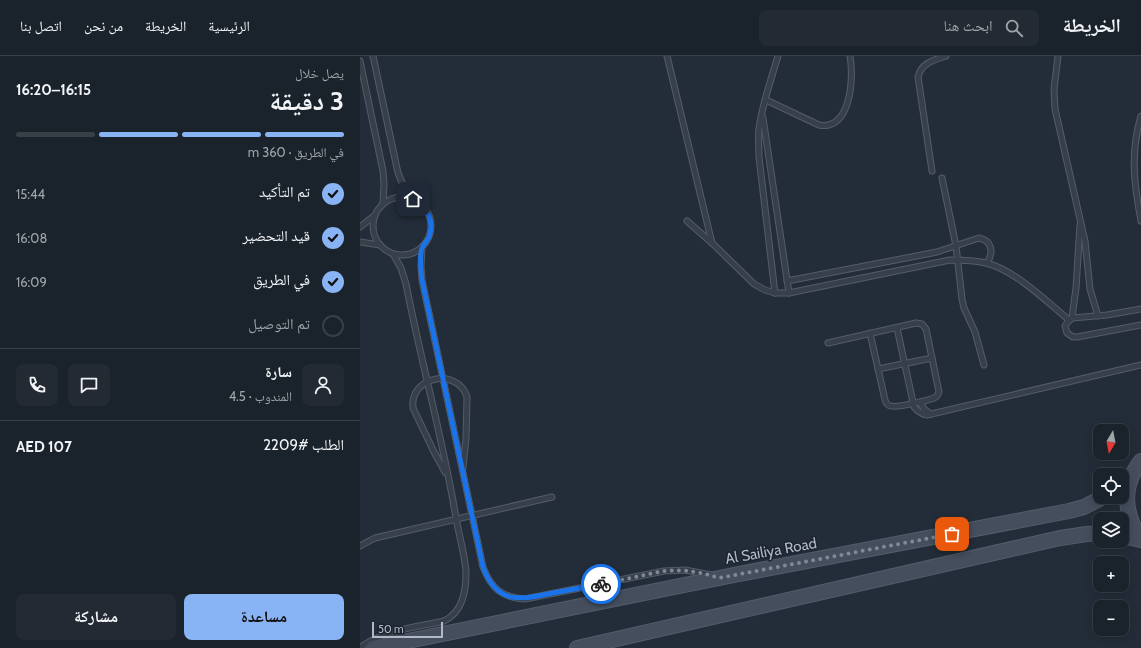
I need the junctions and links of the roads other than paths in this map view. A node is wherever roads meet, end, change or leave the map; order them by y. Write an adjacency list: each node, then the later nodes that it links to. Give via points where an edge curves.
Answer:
1 (373, 56): 14 (lane, via 398,172 404,187)
2 (667, 56): 22 (lane)
3 (778, 56): 9 (lane)
4 (850, 56): 9 (lane, via 852,77 848,98 838,120 832,124 818,125)
5 (946, 56): 12 (lane, via 926,64 918,77)
6 (1058, 56): 19 (lane, via 1054,89 1055,109)
7 (360, 61): 8 (lane)
8 (363, 88): 15 (lane, via 383,171)
9 (766, 100): 10 (lane)
10 (763, 113): 29 (lane); 30 (lane, via 759,157)
11 (1141, 116): 18 (lane, via 1134,145 1133,165)
12 (932, 171)
13 (942, 178): 24 (lane)
14 (413, 199): 15 (lane, via 401,197); 25 (lane, via 423,207 430,218 429,236)
15 (383, 204): 16 (lane)
16 (374, 216): 20 (lane); 23 (lane, via 373,232)
17 (687, 221): 22 (lane)
18 (1141, 221)
19 (1080, 222): 33 (lane, via 1087,250 1090,289); 34 (lane, via 1076,288)
20 (360, 226)
21 (360, 242): 23 (lane)
22 (712, 243): 30 (lane, via 754,284)
23 (380, 245): 26 (lane)
24 (956, 246): 27 (lane); 28 (lane, via 978,238 985,240 992,250); 29 (lane)
25 (422, 247): 26 (lane, via 412,254); 44 (lane, via 422,280)
26 (393, 254): 45 (lane, via 404,276)
27 (957, 260): 28 (lane); 31 (lane); 41 (lane, via 964,308 975,332)
28 (987, 263): 34 (lane, via 1009,272)
29 (787, 282): 31 (lane)
30 (775, 293): 31 (lane)
31 (789, 293)
32 (1141, 309): 33 (lane)
33 (1098, 316): 34 (lane)
34 (1070, 319): 35 (lane, via 1065,326 1067,333 1073,337)
35 (1141, 325)
36 (897, 328): 37 (lane); 39 (lane, via 922,324 926,329); 40 (lane)
37 (870, 333): 38 (lane); 43 (lane)
38 (828, 343)
39 (932, 358): 40 (lane); 46 (lane, via 939,394)
40 (905, 364): 43 (lane); 47 (lane)
41 (984, 365)
42 (1141, 365): 48 (lane)
43 (878, 369): 47 (lane, via 888,405 893,407)
44 (443, 379): 45 (lane); 50 (lane); 50 (lane, via 457,382 464,389 467,398)
45 (427, 382): 52 (lane); 52 (lane, via 415,393 413,408)
46 (920, 402): 47 (lane); 48 (lane)
47 (914, 403): 48 (lane, via 914,407 920,413)
48 (931, 414)
49 (1138, 466): 51 (main road); 59 (main road, via 1129,484 1127,499 1128,514)
50 (462, 473): 55 (lane)
51 (1129, 475)
52 (448, 476): 56 (lane)
53 (552, 497): 55 (lane)
54 (1093, 502): 61 (main road, Al Sailiya Road, via 1069,511)
55 (472, 516): 56 (lane); 61 (lane, via 488,580 496,589 518,599 664,571 685,570)
56 (456, 519): 60 (lane, via 375,538); 62 (lane, via 466,573 458,611 444,621 385,634)
57 (1093, 534): 64 (main road, via 1053,540)
58 (1129, 537): 59 (main road)
59 (1141, 540)
60 (360, 546)
61 (719, 578): 63 (main road, Al Sailiya Road)
62 (360, 648)
63 (373, 648)
64 (577, 648)

